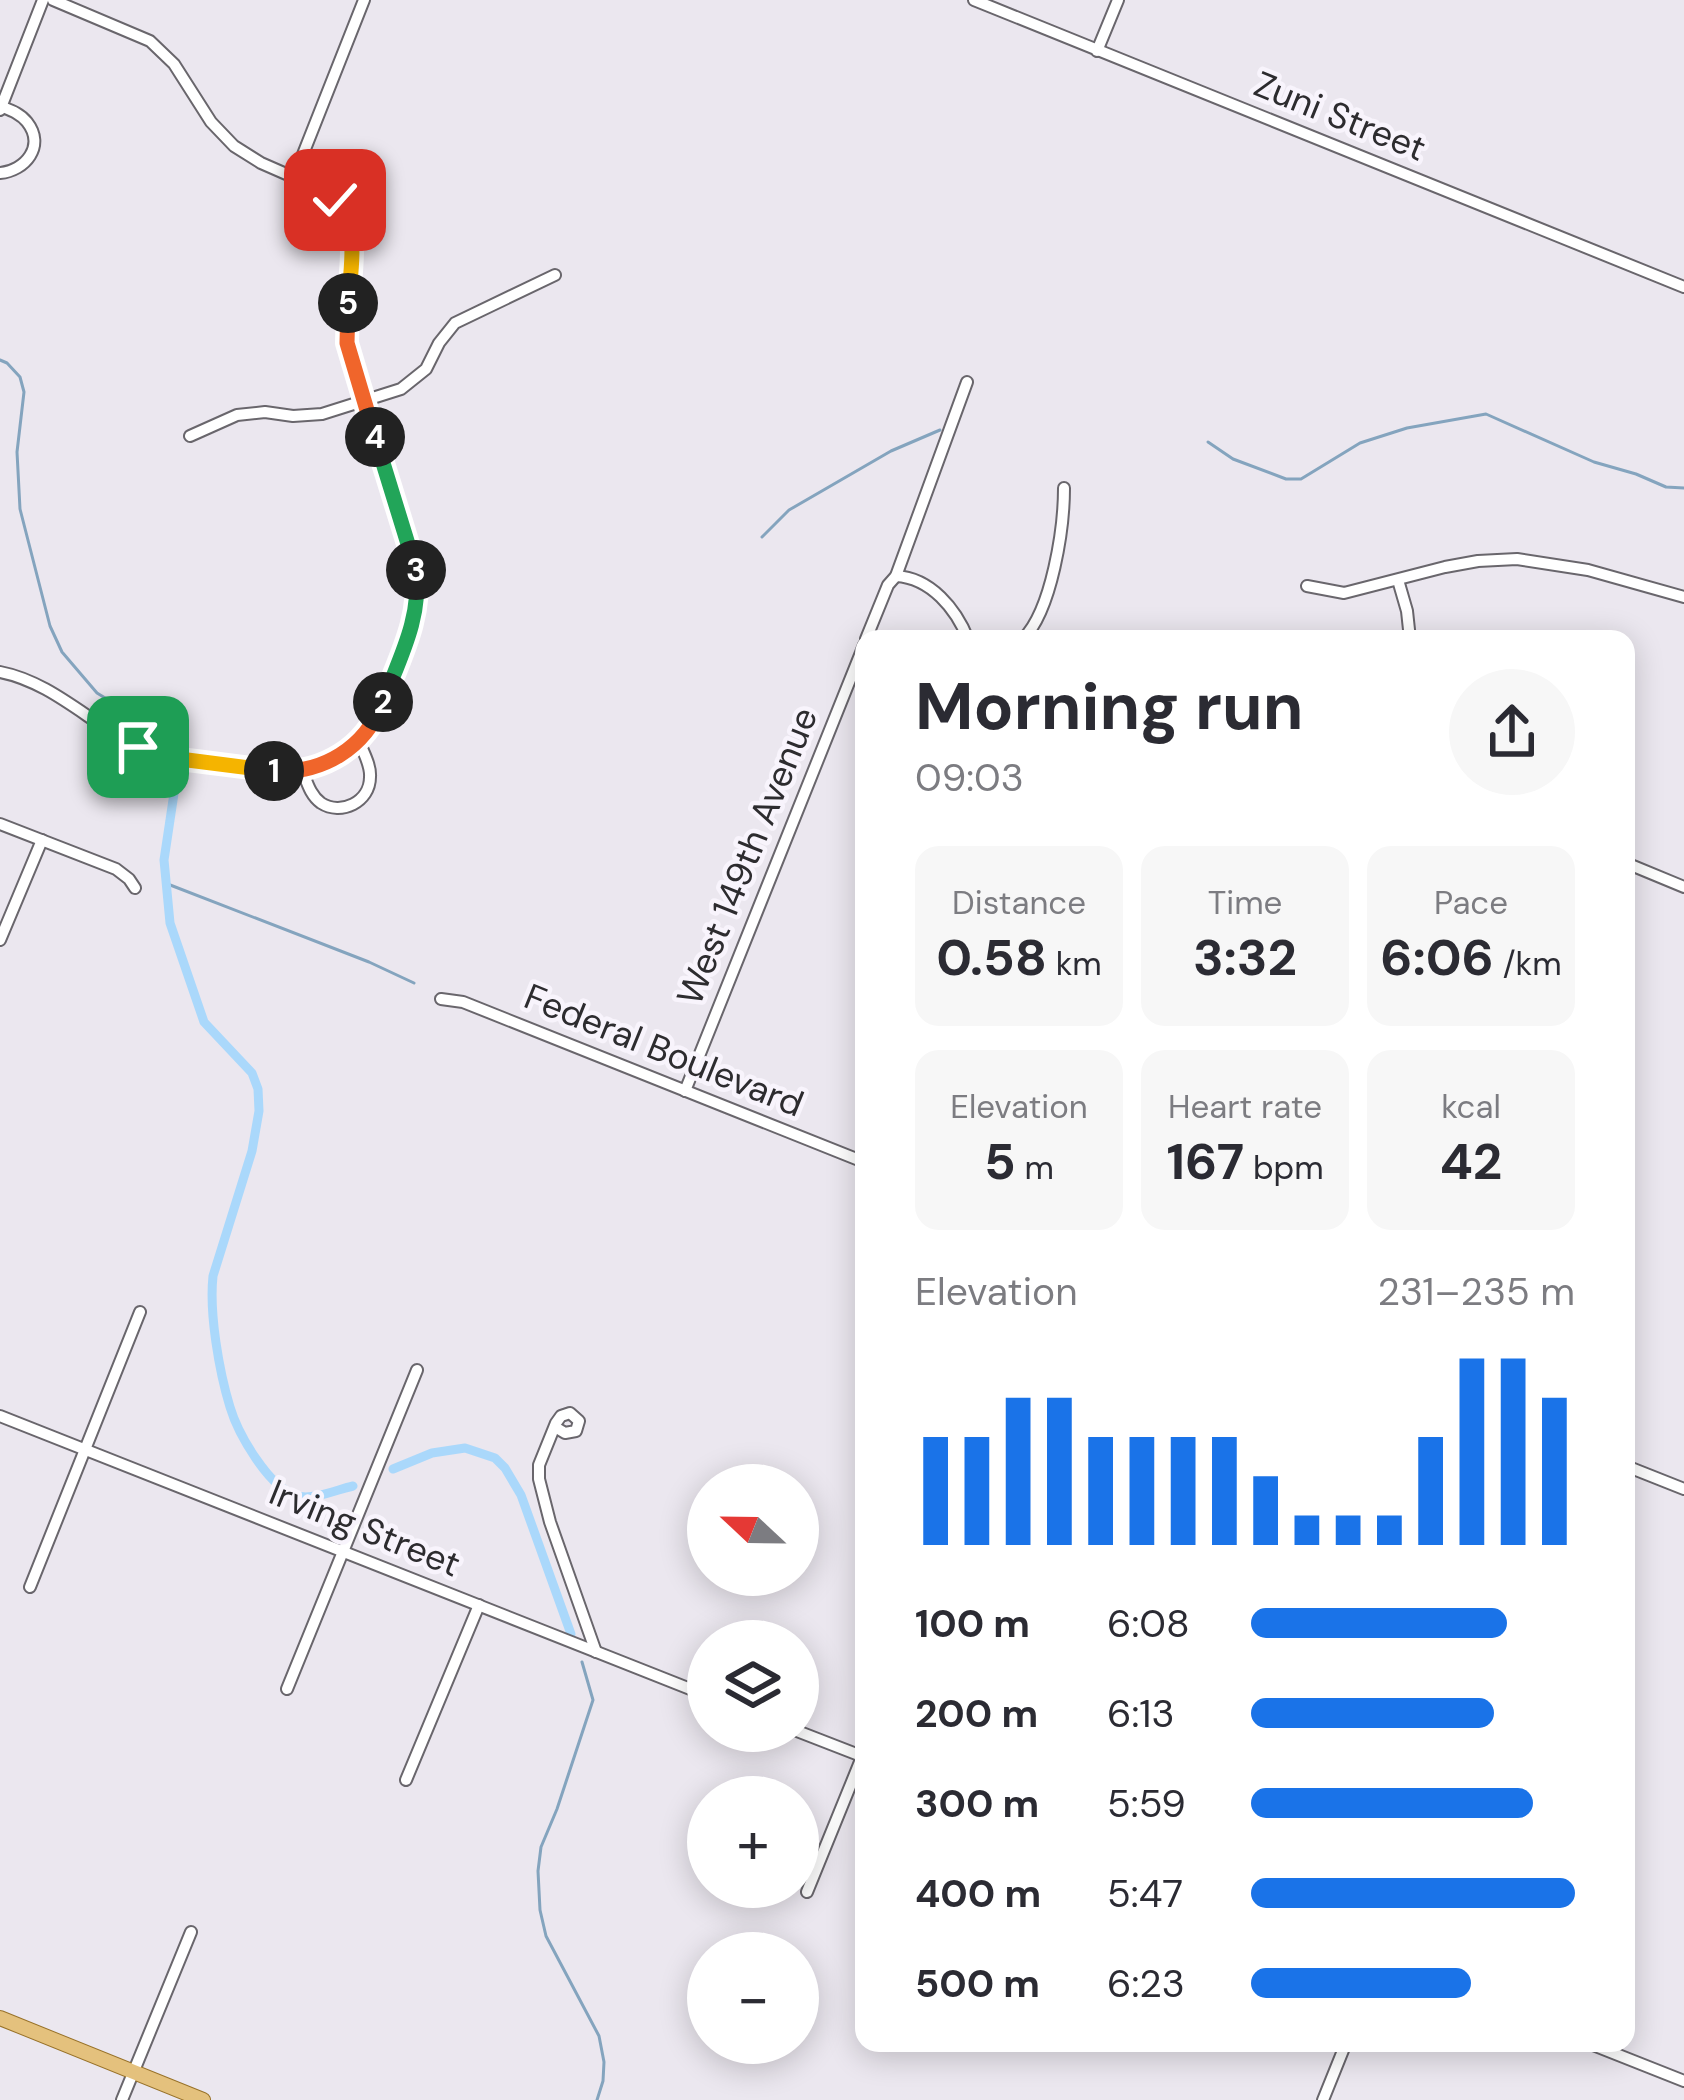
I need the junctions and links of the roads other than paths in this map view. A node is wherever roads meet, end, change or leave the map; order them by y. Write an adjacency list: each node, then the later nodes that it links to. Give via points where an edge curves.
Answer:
1 (43, 0): 7 (street)
2 (53, 0): 9 (street, via 150,41 234,146)
3 (364, 0): 9 (street)
4 (974, 0): 6 (street, Zuni Street)
5 (1118, 0): 6 (street)
6 (1097, 52): 11 (street, Zuni Street)
7 (0, 108): 8 (street, via 26,120 34,144 24,165)
8 (0, 173)
9 (294, 178): 13 (street, via 325,191 348,220 347,343)
10 (555, 274): 13 (street, via 465,316 419,377)
11 (1684, 286)
12 (968, 382): 16 (street, West 149th Avenue)
13 (364, 401): 14 (street, via 314,416 238,415); 26 (street, via 418,595 380,711)
14 (190, 436)
15 (1064, 488): 22 (street, via 1047,595)
16 (896, 576): 20 (street, West 149th Avenue); 21 (street, via 945,599)
17 (1397, 580): 18 (street, via 1344,592); 19 (street, via 1517,559); 23 (street)
18 (1307, 586)
19 (1684, 597)
20 (870, 630)
21 (964, 630)
22 (1031, 630)
23 (1409, 630)
24 (855, 667): 35 (street, West 149th Avenue)
25 (0, 672): 27 (street, via 154,753)
26 (358, 741): 27 (street); 27 (street, via 370,777 352,805 320,802)
27 (302, 770)
28 (0, 824): 29 (street)
29 (42, 840): 32 (street, via 116,869); 33 (street)
30 (1635, 867): 31 (street)
31 (1684, 887)
32 (135, 888)
33 (0, 940)
34 (441, 999): 35 (street, Federal Boulevard)
35 (685, 1090): 36 (street, Federal Boulevard)
36 (855, 1158)
37 (140, 1312): 41 (street)
38 (417, 1370): 44 (street)
39 (0, 1416): 41 (street, Irving Street)
40 (555, 1427): 47 (street, via 539,1479)
41 (84, 1450): 44 (street, Irving Street); 45 (street)
42 (1635, 1470): 43 (street)
43 (1684, 1489)
44 (344, 1552): 46 (street, Irving Street); 49 (street)
45 (30, 1587)
46 (478, 1605): 47 (street, Irving Street); 53 (street)
47 (596, 1652): 48 (street, Irving Street)
48 (687, 1688)
49 (287, 1689)
50 (819, 1740): 51 (street)
51 (855, 1754)
52 (855, 1776): 54 (street)
53 (406, 1780)
54 (819, 1863)
55 (191, 1932): 59 (street)
56 (0, 2018): 59 (main road)
57 (1342, 2052): 63 (street)
58 (1611, 2052): 60 (street)
59 (133, 2073): 61 (street); 62 (main road)
60 (1684, 2081)
61 (122, 2100)
62 (203, 2100)
63 (1323, 2100)

